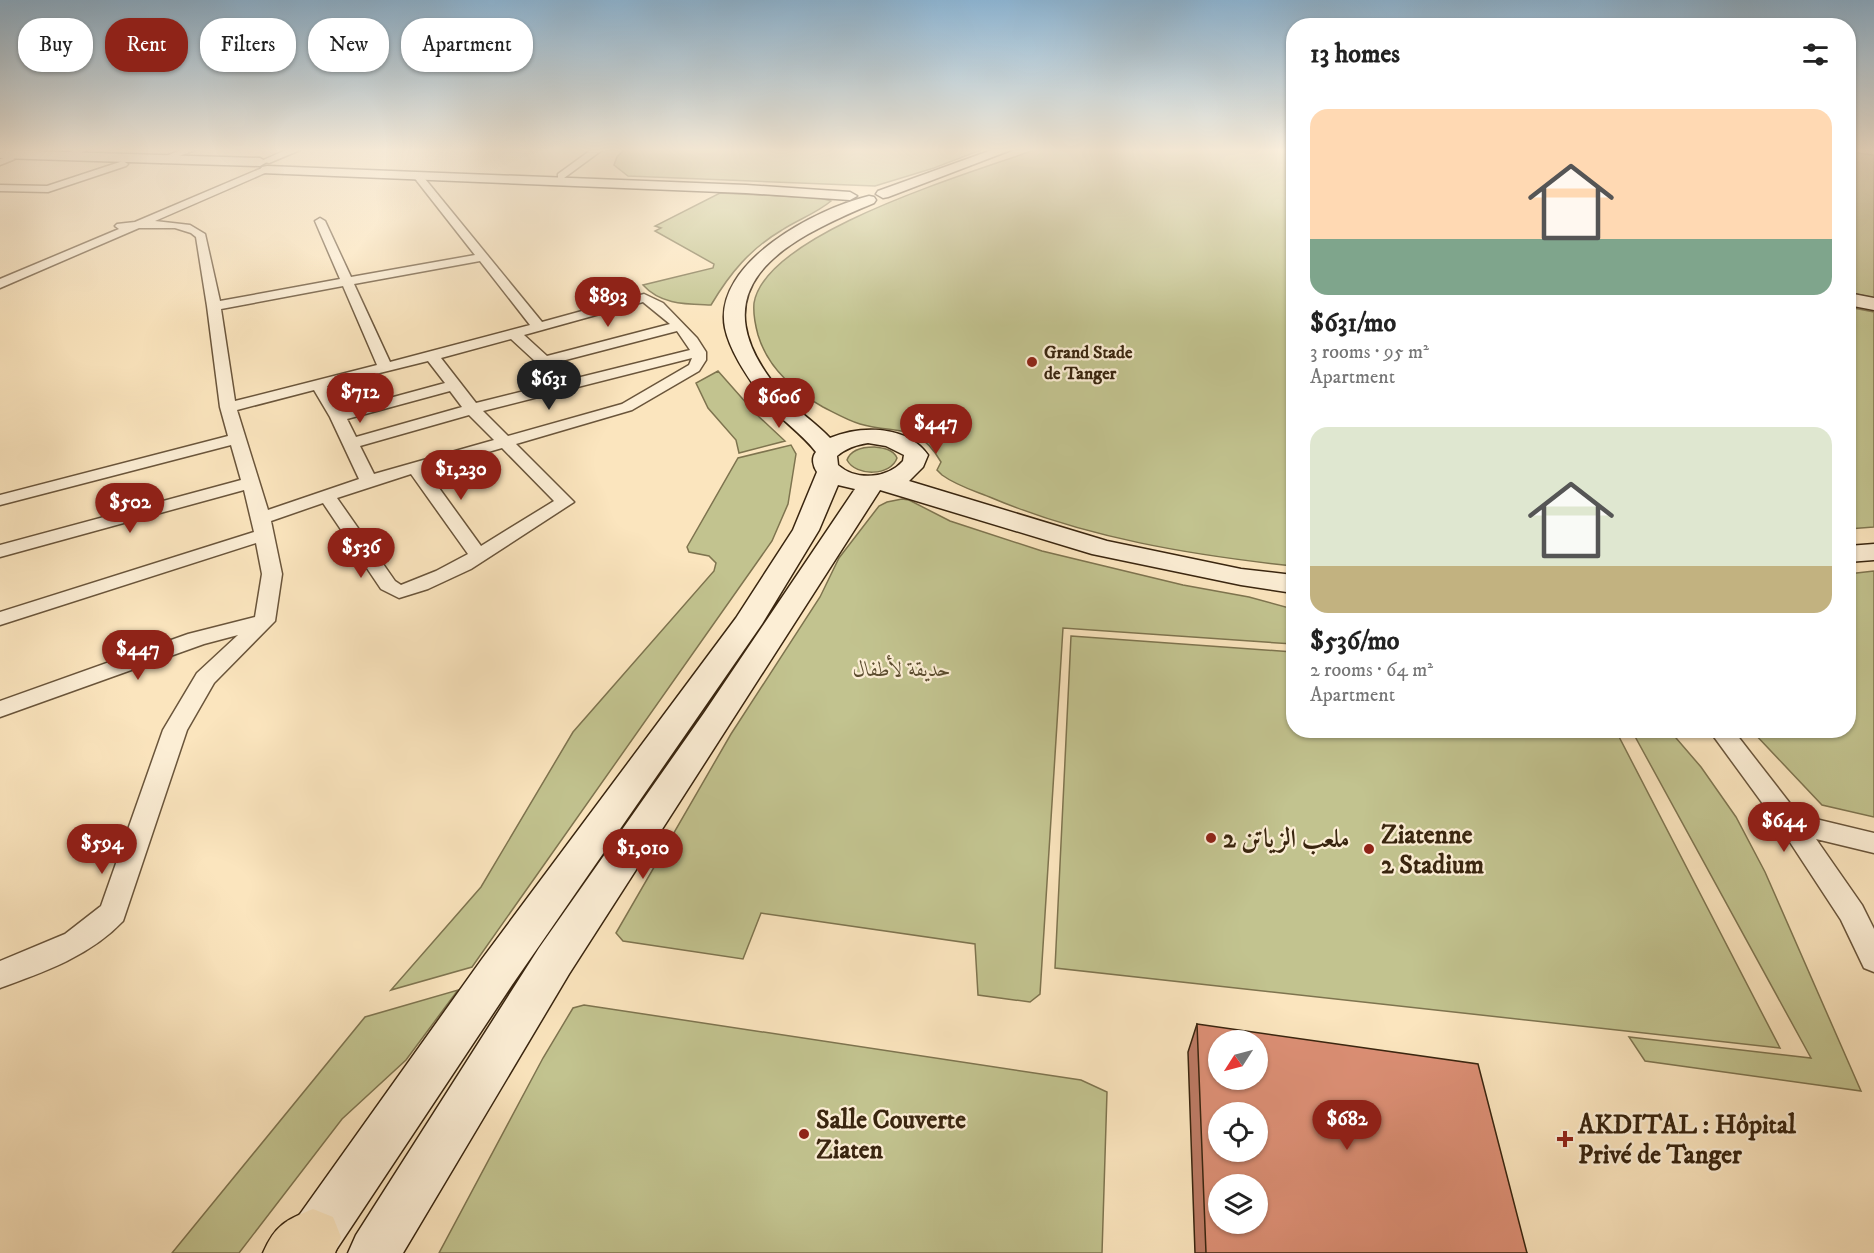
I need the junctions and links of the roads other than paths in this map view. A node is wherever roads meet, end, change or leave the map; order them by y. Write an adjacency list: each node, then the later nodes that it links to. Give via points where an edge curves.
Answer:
1 (162, 208): 7 (street)
2 (173, 208): 6 (street)
3 (444, 208): 8 (street)
4 (839, 208): 25 (street, via 790,236 762,259 750,271 736,303 735,327 742,348)
5 (320, 221): 10 (street)
6 (137, 225): 7 (street); 11 (street); 14 (street, via 174,225 199,233)
7 (121, 226): 9 (street)
8 (482, 257): 10 (street); 15 (street)
9 (0, 278)
10 (345, 283): 14 (street); 21 (street)
11 (0, 284)
12 (1856, 301): 13 (street)
13 (1874, 304)
14 (214, 306): 26 (street)
15 (537, 326): 16 (street, via 644,298 654,301); 17 (street)
16 (679, 326): 18 (street); 20 (street)
17 (512, 334): 19 (street); 20 (street)
18 (699, 352): 24 (street); 31 (street, via 694,368 639,402)
19 (432, 356): 21 (street); 23 (street)
20 (544, 361): 24 (street)
21 (386, 367): 22 (street)
22 (318, 385): 26 (street); 28 (street)
23 (454, 385): 27 (street); 28 (street)
24 (568, 385): 27 (street)
25 (767, 386): 29 (street, via 815,414); 33 (street, via 813,432)
26 (228, 407): 30 (street)
27 (472, 409): 31 (street); 32 (street)
28 (338, 417): 32 (street)
29 (868, 436): 33 (street, via 844,441); 34 (street, via 905,444 912,450)
30 (238, 438): 38 (street); 40 (street)
31 (502, 442): 35 (street); 46 (street, via 565,502)
32 (351, 443): 36 (street)
33 (829, 461): 37 (street, via 847,480); 56 (street, via 813,517 747,624)
34 (914, 464): 37 (street, via 908,471); 41 (street)
35 (415, 467): 36 (street); 46 (street)
36 (369, 481): 39 (street)
37 (877, 482): 41 (street); 57 (street, via 554,961)
38 (250, 483): 42 (street); 43 (street)
39 (327, 496): 42 (street); 46 (street, via 388,585 399,592 427,583)
40 (0, 500)
41 (988, 513): 47 (street, via 1101,548)
42 (262, 526): 48 (street); 49 (street, via 272,574)
43 (0, 551)
44 (1874, 552): 45 (street)
45 (1856, 553)
46 (477, 555)
47 (1286, 583)
48 (0, 619)
49 (265, 621): 50 (street, via 196,639); 55 (street, via 205,678 175,730 113,913 100,928 78,942)
50 (0, 709)
51 (1726, 738): 52 (street)
52 (1791, 823): 53 (street); 54 (street, via 1852,914)
53 (1874, 843)
54 (1874, 959)
55 (0, 975)
56 (303, 1248)
57 (374, 1253)

